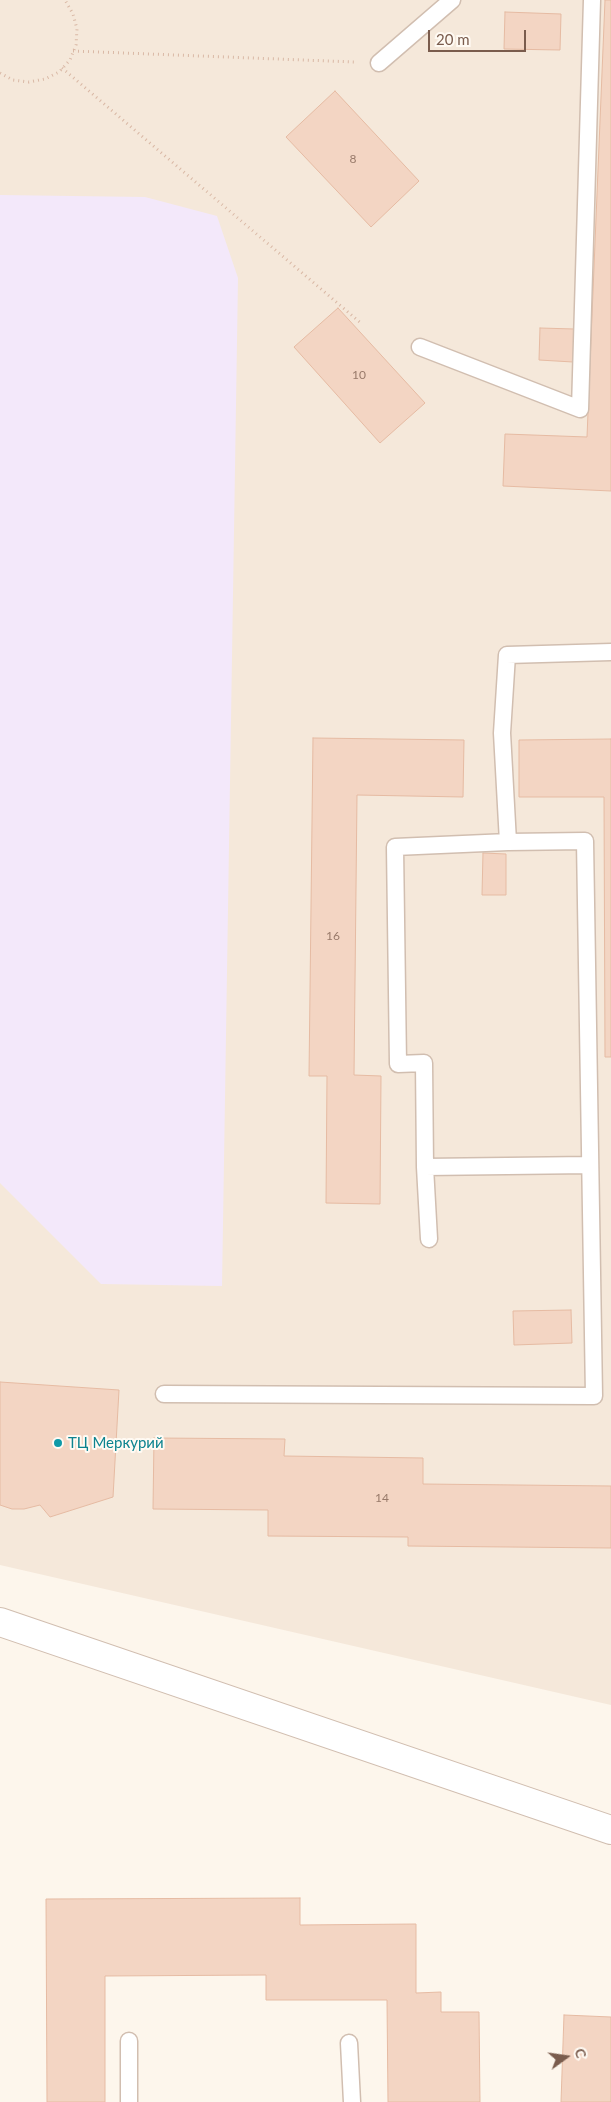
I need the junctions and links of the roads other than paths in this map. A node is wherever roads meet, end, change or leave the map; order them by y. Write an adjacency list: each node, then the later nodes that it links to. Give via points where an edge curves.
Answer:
1 (452, 0): 3 (lane)
2 (592, 0): 4 (lane, via 580,409)
3 (379, 63)
4 (420, 347)
5 (611, 652): 6 (lane, via 507,655 502,732)
6 (508, 842): 7 (lane, via 585,841); 8 (lane, via 395,847 398,1064 424,1063)
7 (589, 1165): 8 (lane); 10 (lane, via 594,1396)
8 (425, 1167): 9 (lane)
9 (429, 1239)
10 (164, 1394)
11 (0, 1622): 12 (street)
12 (611, 1830)
13 (129, 2041): 15 (lane)
14 (349, 2043): 16 (lane)
15 (129, 2102)
16 (352, 2102)

